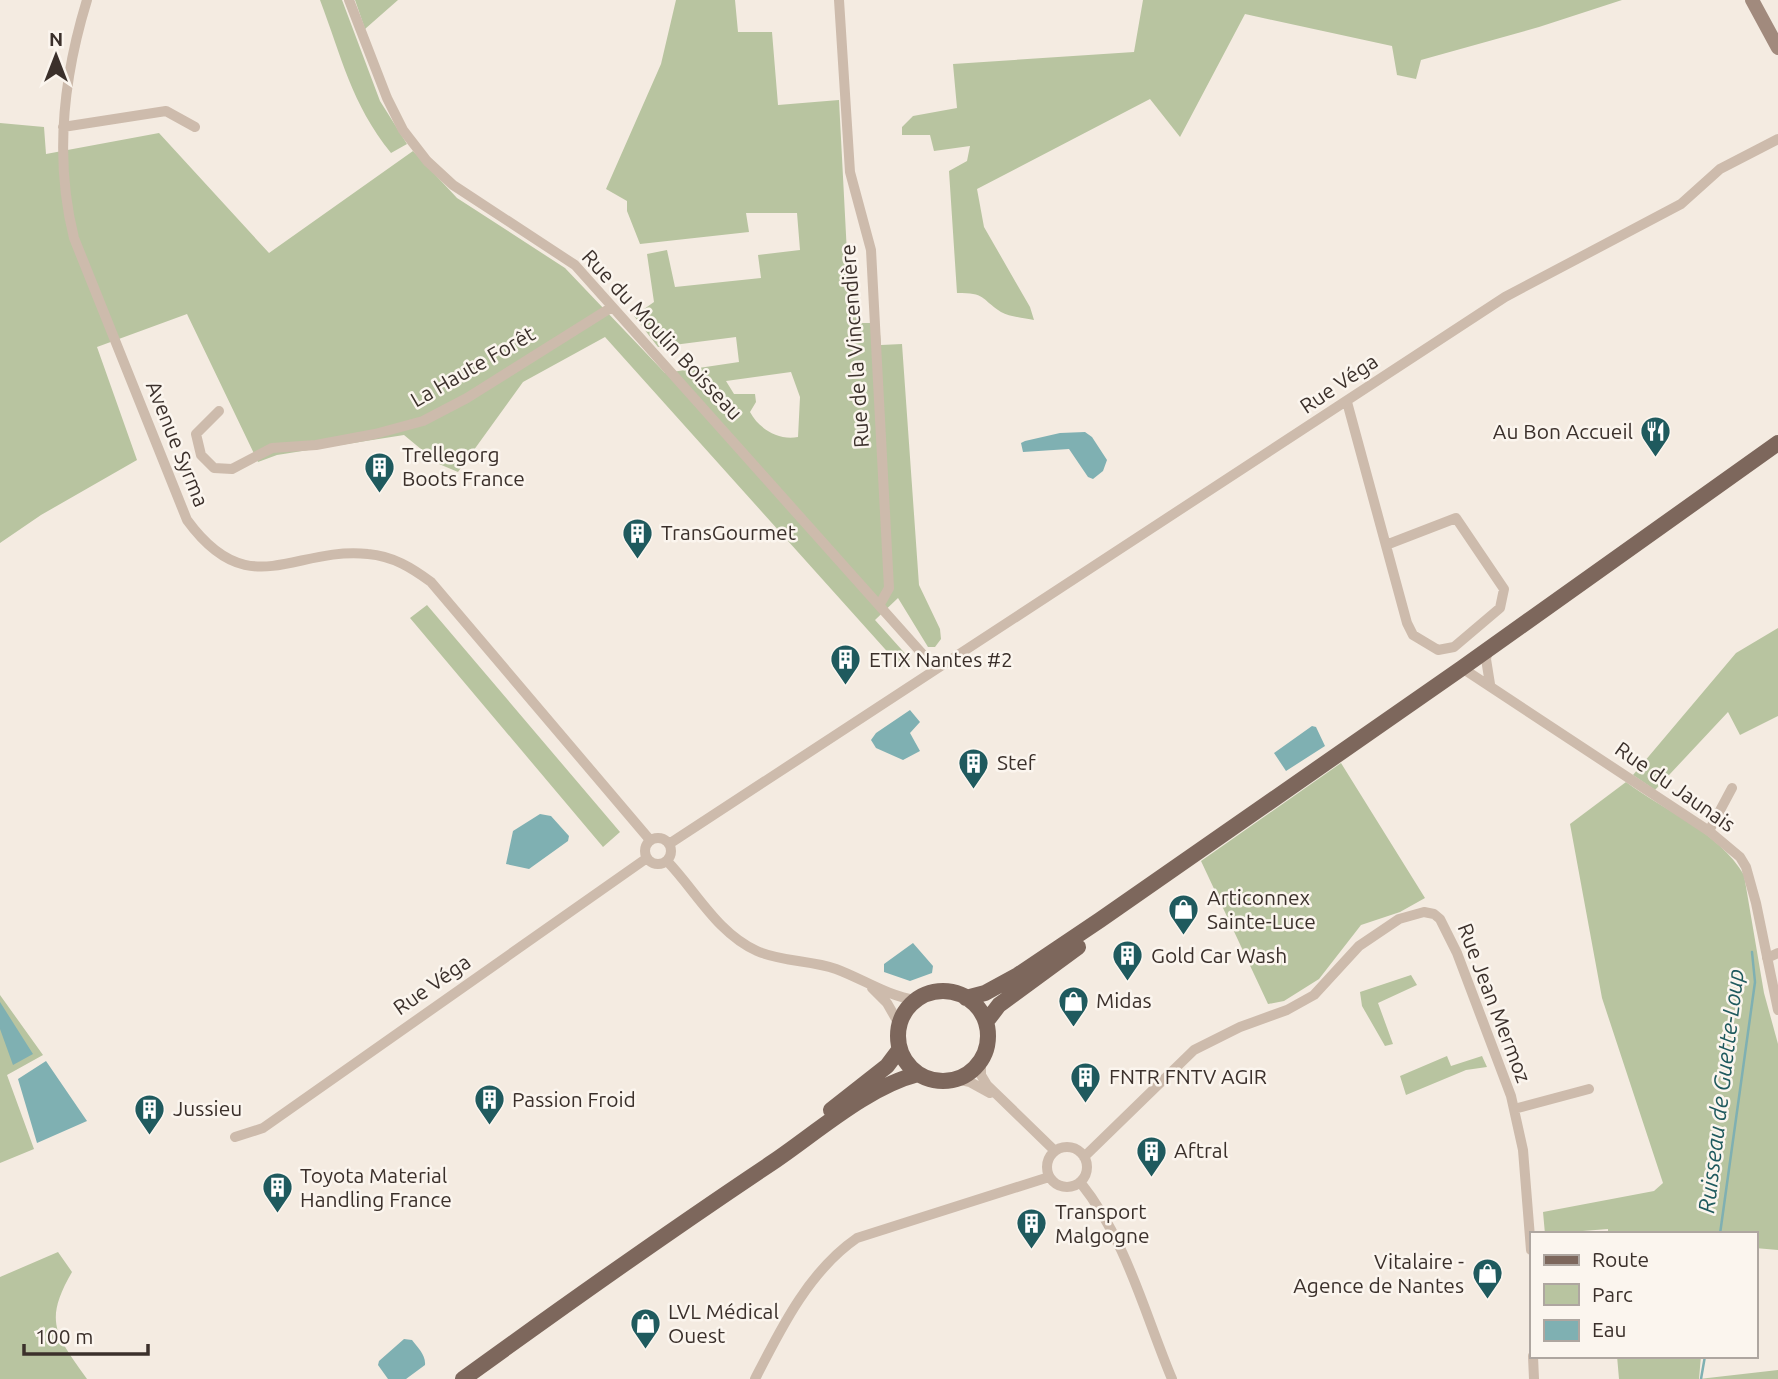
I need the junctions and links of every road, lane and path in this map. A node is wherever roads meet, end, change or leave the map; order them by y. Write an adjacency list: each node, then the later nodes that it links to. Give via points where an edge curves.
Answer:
1 (88, 0): 6 (street, Avenue Syrma, via 67,78)
2 (349, 0): 9 (street, Rue du Moulin Boisseau, via 387,98 403,130 427,161 453,185 575,265)
3 (839, 0): 14 (street, Rue de la Vincendière, via 850,172 871,250 889,588)
4 (1752, 0): 5 (main road)
5 (1778, 48)
6 (63, 127): 7 (street, via 166,111); 22 (street, Avenue Syrma, via 65,201 74,238 178,502 197,533 224,556 257,566 367,554 417,571)
7 (195, 127)
8 (1775, 138): 10 (street, Rue Véga, via 1720,169 1681,204 1505,297)
9 (612, 307): 11 (street, La Haute Forêt, via 467,398 423,421 375,435 272,448 232,469 214,468 201,455 196,434); 14 (street, Rue du Moulin Boisseau)
10 (1348, 402): 13 (street); 17 (street, Rue Véga)
11 (219, 411)
12 (1778, 443): 15 (main road)
13 (1386, 545): 13 (street, via 1407,623 1427,647 1454,647 1500,608 1504,589 1456,518)
14 (880, 604): 17 (street, Rue du Moulin Boisseau)
15 (1489, 649): 16 (main road); 18 (street)
16 (1462, 668): 18 (street, Rue du Jaunais); 20 (main road)
17 (931, 671): 23 (street, Rue Véga)
18 (1490, 684): 21 (street, Rue du Jaunais)
19 (1732, 788): 21 (street)
20 (1238, 824): 29 (main road, via 1018,975); 32 (main road, via 1181,872 999,1006)
21 (1709, 831): 27 (street, Rue du Jaunais, via 1746,867)
22 (650, 840): 23 (street, via 663,838); 24 (street, via 645,847)
23 (669, 844): 25 (street)
24 (647, 858): 25 (street, via 654,863); 41 (street, Rue Véga, via 263,1128)
25 (667, 861): 28 (street, via 739,942 774,957 828,966)
26 (1778, 953): 27 (street)
27 (1768, 958): 31 (street, Rue du Jaunais)
28 (864, 981): 30 (street, via 896,997); 33 (street, via 887,1003)
29 (966, 998): 30 (main road, via 943,991); 32 (main road)
30 (916, 1000): 33 (main road)
31 (1778, 1010)
32 (986, 1023): 35 (main road)
33 (899, 1024): 34 (main road)
34 (899, 1050): 36 (main road); 46 (main road, via 863,1086)
35 (981, 1061): 37 (main road); 39 (street, via 984,1080)
36 (918, 1074): 37 (main road, via 937,1081); 46 (main road, via 858,1104)
37 (956, 1079): 39 (street)
38 (1589, 1089): 40 (street)
39 (1002, 1101): 42 (street)
40 (1514, 1109): 43 (street, Rue Jean Mermoz, via 1457,953 1440,919 1424,912 1399,919 1375,934 1314,995 1194,1050); 47 (street, Rue Jean Mermoz, via 1523,1150)
41 (235, 1137)
42 (1055, 1151): 43 (street, via 1071,1148); 44 (street, via 1048,1160)
43 (1084, 1157): 45 (street, via 1087,1167)
44 (1049, 1177): 45 (street, via 1063,1187); 52 (street, via 857,1238 815,1276)
45 (1080, 1182): 53 (street, via 1104,1212)
46 (692, 1215): 48 (main road)
47 (1530, 1238)
48 (501, 1350): 50 (main road); 51 (main road)
49 (1533, 1358): 54 (street)
50 (452, 1379)
51 (463, 1379)
52 (755, 1379)
53 (1172, 1379)
54 (1534, 1379)

